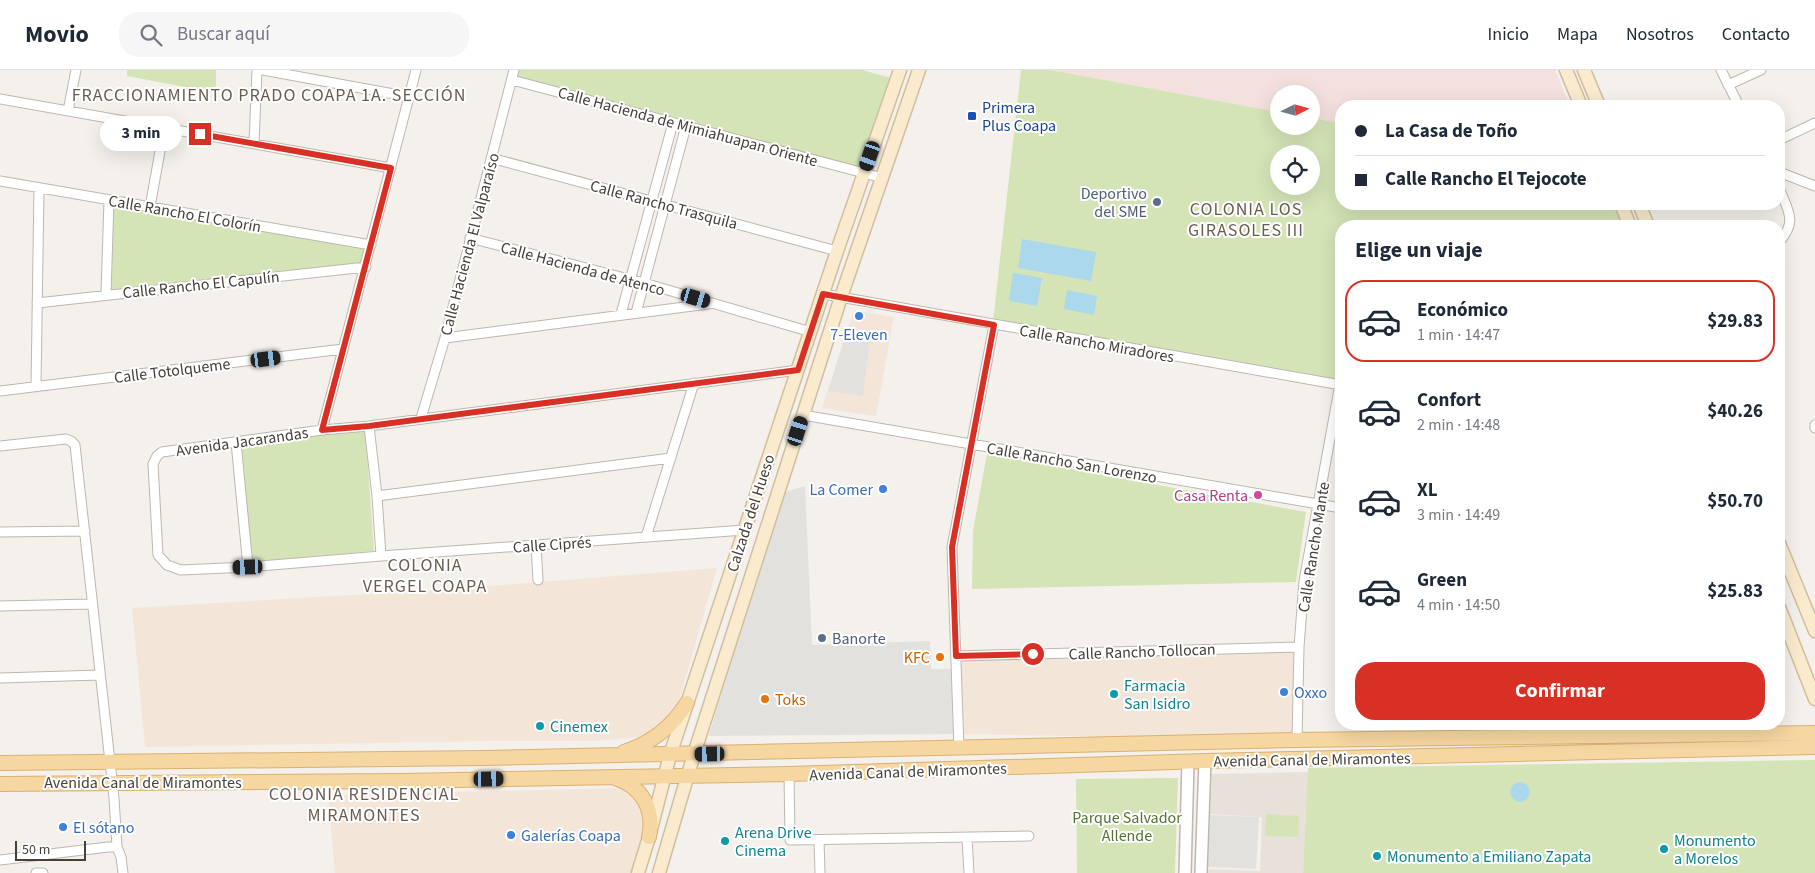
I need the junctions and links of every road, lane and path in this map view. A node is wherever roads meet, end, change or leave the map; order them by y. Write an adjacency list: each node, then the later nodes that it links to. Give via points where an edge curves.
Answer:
1 (76, 70): 19 (street)
2 (257, 70): 25 (street)
3 (263, 70): 14 (street)
4 (416, 70): 14 (street)
5 (514, 70): 12 (street, Calle Hacienda El Valparaíso)
6 (899, 70): 28 (main road, Calzada del Hueso)
7 (920, 70): 30 (main road, Calzada del Hueso)
8 (1566, 70): 16 (main road)
9 (1584, 70): 17 (main road)
10 (1721, 70): 13 (street)
11 (1760, 70): 13 (street)
12 (512, 80): 20 (street, Calle Hacienda de Mimiahuapan Oriente); 26 (street, Calle Hacienda El Valparaíso)
13 (1728, 85): 18 (street)
14 (410, 97): 27 (street)
15 (0, 99): 19 (street)
16 (1578, 100)
17 (1596, 100)
18 (1736, 100)
19 (68, 111): 23 (street)
20 (673, 123): 22 (street, Calle Hacienda de Mimiahuapan Oriente); 35 (street)
21 (1815, 123): 24 (street)
22 (686, 126): 28 (street, Calle Hacienda de Mimiahuapan Oriente); 37 (street)
23 (164, 129): 25 (street); 38 (street)
24 (1785, 137)
25 (254, 143): 27 (street)
26 (491, 158): 35 (street, Calle Rancho Trasquila); 40 (street, Calle Hacienda El Valparaíso)
27 (391, 168): 41 (street)
28 (864, 173): 30 (street, Calle Hacienda de Mimiahuapan Oriente); 42 (main road, Calzada del Hueso)
29 (1785, 174): 32 (street)
30 (883, 178): 48 (main road, Calzada del Hueso)
31 (0, 181): 33 (street, Calle Rancho El Colorín)
32 (1815, 186)
33 (39, 188): 34 (street, Calle Rancho El Colorín); 49 (street)
34 (109, 200): 38 (street, Calle Rancho El Colorín); 46 (street)
35 (652, 201): 37 (street, Calle Rancho Trasquila); 44 (street)
36 (1785, 202): 39 (street, via 1791,223)
37 (664, 204): 42 (street, Calle Rancho Trasquila); 45 (street)
38 (150, 207): 41 (street, Calle Rancho El Colorín)
39 (1785, 235)
40 (470, 238): 44 (street, Calle Hacienda de Atenco); 55 (street, Calle Hacienda El Valparaíso)
41 (371, 245): 43 (street)
42 (837, 251): 47 (main road, Calzada del Hueso)
43 (366, 267): 46 (street, Calle Rancho El Capulín); 56 (street)
44 (630, 279): 45 (street, Calle Hacienda de Atenco); 52 (street)
45 (644, 283): 50 (street, Calle Hacienda de Atenco); 51 (street)
46 (106, 294): 49 (street, Calle Rancho El Capulín)
47 (823, 294): 48 (street, Calle Rancho Miradores); 54 (main road, Calzada del Hueso)
48 (841, 297): 53 (street, Calle Rancho Miradores); 62 (main road, Calzada del Hueso)
49 (37, 303): 60 (street)
50 (713, 303): 51 (street); 54 (street, Calle Hacienda de Atenco)
51 (636, 313): 52 (street)
52 (620, 314): 55 (street)
53 (994, 325): 59 (street, Calle Rancho Miradores); 68 (street)
54 (811, 332): 57 (main road, Calzada del Hueso)
55 (445, 338): 64 (street, Calle Hacienda El Valparaíso)
56 (344, 349): 60 (street, Calle Totolqueme); 66 (street)
57 (798, 370): 58 (street, Avenida Jacarandas); 74 (main road, Calzada del Hueso)
58 (694, 383): 64 (street, Avenida Jacarandas); 70 (street)
59 (1335, 384)
60 (36, 386): 61 (street, Calle Totolqueme)
61 (0, 391)
62 (803, 415): 68 (street, Calle Rancho San Lorenzo); 98 (main road, Calzada del Hueso)
63 (1335, 417): 72 (street, Calle Rancho Mante)
64 (421, 418): 65 (street, Avenida Jacarandas)
65 (369, 426): 66 (street, Avenida Jacarandas); 71 (street)
66 (322, 430): 67 (street, Avenida Jacarandas)
67 (236, 442): 81 (street); 82 (street, Avenida Jacarandas, via 162,452 153,464 158,555 167,565)
68 (972, 444): 72 (street, Calle Rancho San Lorenzo); 89 (street, via 952,547)
69 (0, 446): 75 (street, via 72,441)
70 (671, 458): 71 (street); 77 (street)
71 (377, 496): 79 (street)
72 (1319, 504): 73 (street, Calle Rancho San Lorenzo); 88 (street, Calle Rancho Mante, via 1304,581)
73 (1335, 507)
74 (745, 530): 77 (street, Calle Ciprés); 93 (main road, Calzada del Hueso)
75 (85, 531): 76 (street); 84 (street)
76 (0, 532)
77 (646, 537): 78 (street, Calle Ciprés)
78 (536, 545): 79 (street, Calle Ciprés); 83 (street)
79 (381, 556): 81 (street, Calle Ciprés)
80 (1785, 558): 87 (main road)
81 (248, 567): 82 (street, Calle Ciprés)
82 (181, 570)
83 (538, 580)
84 (92, 604): 85 (street); 90 (street)
85 (0, 606)
86 (1785, 622): 92 (main road)
87 (1815, 630)
88 (1299, 647): 89 (street, Calle Rancho Tollocan); 95 (street, Calle Rancho Mante)
89 (956, 656): 97 (street)
90 (100, 676): 91 (street); 102 (street)
91 (0, 678)
92 (1815, 699)
93 (687, 703): 99 (main road, Calzada del Hueso); 100 (main road, via 672,723 652,740 622,753)
94 (1815, 733): 95 (main road, Avenida Canal de Miramontes)
95 (1297, 740): 97 (main road, Avenida Canal de Miramontes)
96 (1815, 747): 101 (main road, Avenida Canal de Miramontes)
97 (959, 749): 98 (main road, Avenida Canal de Miramontes)
98 (694, 754): 99 (main road, Avenida Canal de Miramontes); 107 (main road, Calzada del Hueso)
99 (670, 755): 100 (main road, Avenida Canal de Miramontes); 106 (main road, Calzada del Hueso)
100 (599, 756): 102 (main road, Avenida Canal de Miramontes)
101 (1205, 761): 103 (main road, Avenida Canal de Miramontes); 125 (street)
102 (110, 762): 104 (main road, Avenida Canal de Miramontes); 109 (street)
103 (1188, 762): 105 (main road, Avenida Canal de Miramontes); 124 (street)
104 (0, 763)
105 (789, 774): 107 (main road, Avenida Canal de Miramontes); 114 (street, via 790,840)
106 (664, 776): 107 (main road, Avenida Canal de Miramontes); 108 (main road, Avenida Canal de Miramontes); 112 (main road, Calzada del Hueso)
107 (688, 776): 121 (main road, Calzada del Hueso)
108 (609, 777): 109 (main road, Avenida Canal de Miramontes); 112 (main road, via 628,783 645,800 651,822)
109 (112, 782): 110 (main road, Avenida Canal de Miramontes); 115 (street)
110 (0, 784)
111 (1029, 836): 113 (street)
112 (649, 837): 120 (main road, Calzada del Hueso)
113 (968, 838): 114 (street); 123 (street)
114 (819, 840): 122 (street)
115 (117, 847): 116 (street); 119 (street)
116 (0, 860)
117 (36, 873): 118 (street)
118 (43, 873)
119 (123, 873)
120 (638, 873)
121 (659, 873)
122 (820, 873)
123 (969, 873)
124 (1185, 873)
125 (1201, 873)

